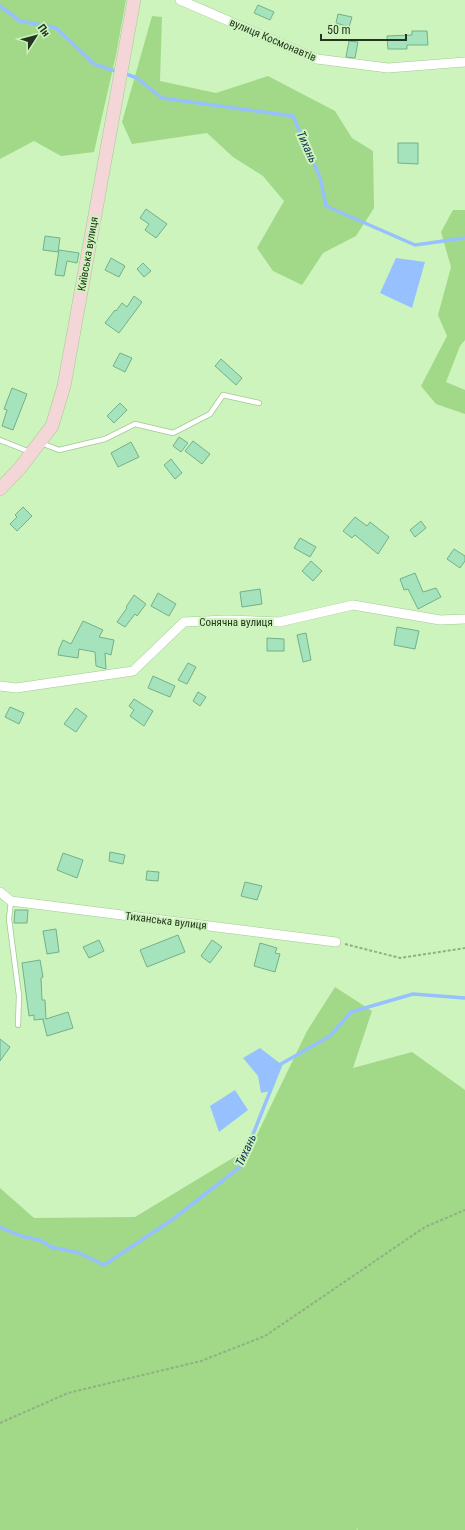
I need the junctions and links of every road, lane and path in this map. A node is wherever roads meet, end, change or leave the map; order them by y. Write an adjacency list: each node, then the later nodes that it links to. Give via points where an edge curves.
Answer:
1 (134, 0): 6 (main road, Київська вулиця, via 64,386 52,426)
2 (180, 0): 3 (street, вулиця Космонавтів, via 316,59 388,68)
3 (465, 62)
4 (259, 403): 6 (lane, via 223,395 210,414 173,433 136,424 105,439 59,450)
5 (0, 440): 6 (lane)
6 (36, 447): 7 (main road, Київська вулиця)
7 (0, 489)
8 (465, 619): 9 (street, Сонячна вулиця, via 440,620 353,605 279,622 184,622 133,671 16,688)
9 (0, 686)
10 (0, 892): 11 (street)
11 (11, 901): 12 (street, Тиханська вулиця); 14 (lane, via 9,919 19,996)
12 (336, 942): 13 (path, via 400,958)
13 (465, 948)
14 (18, 1025)
15 (465, 1210): 16 (path, via 425,1227 265,1336 201,1361 68,1393)
16 (0, 1423)

